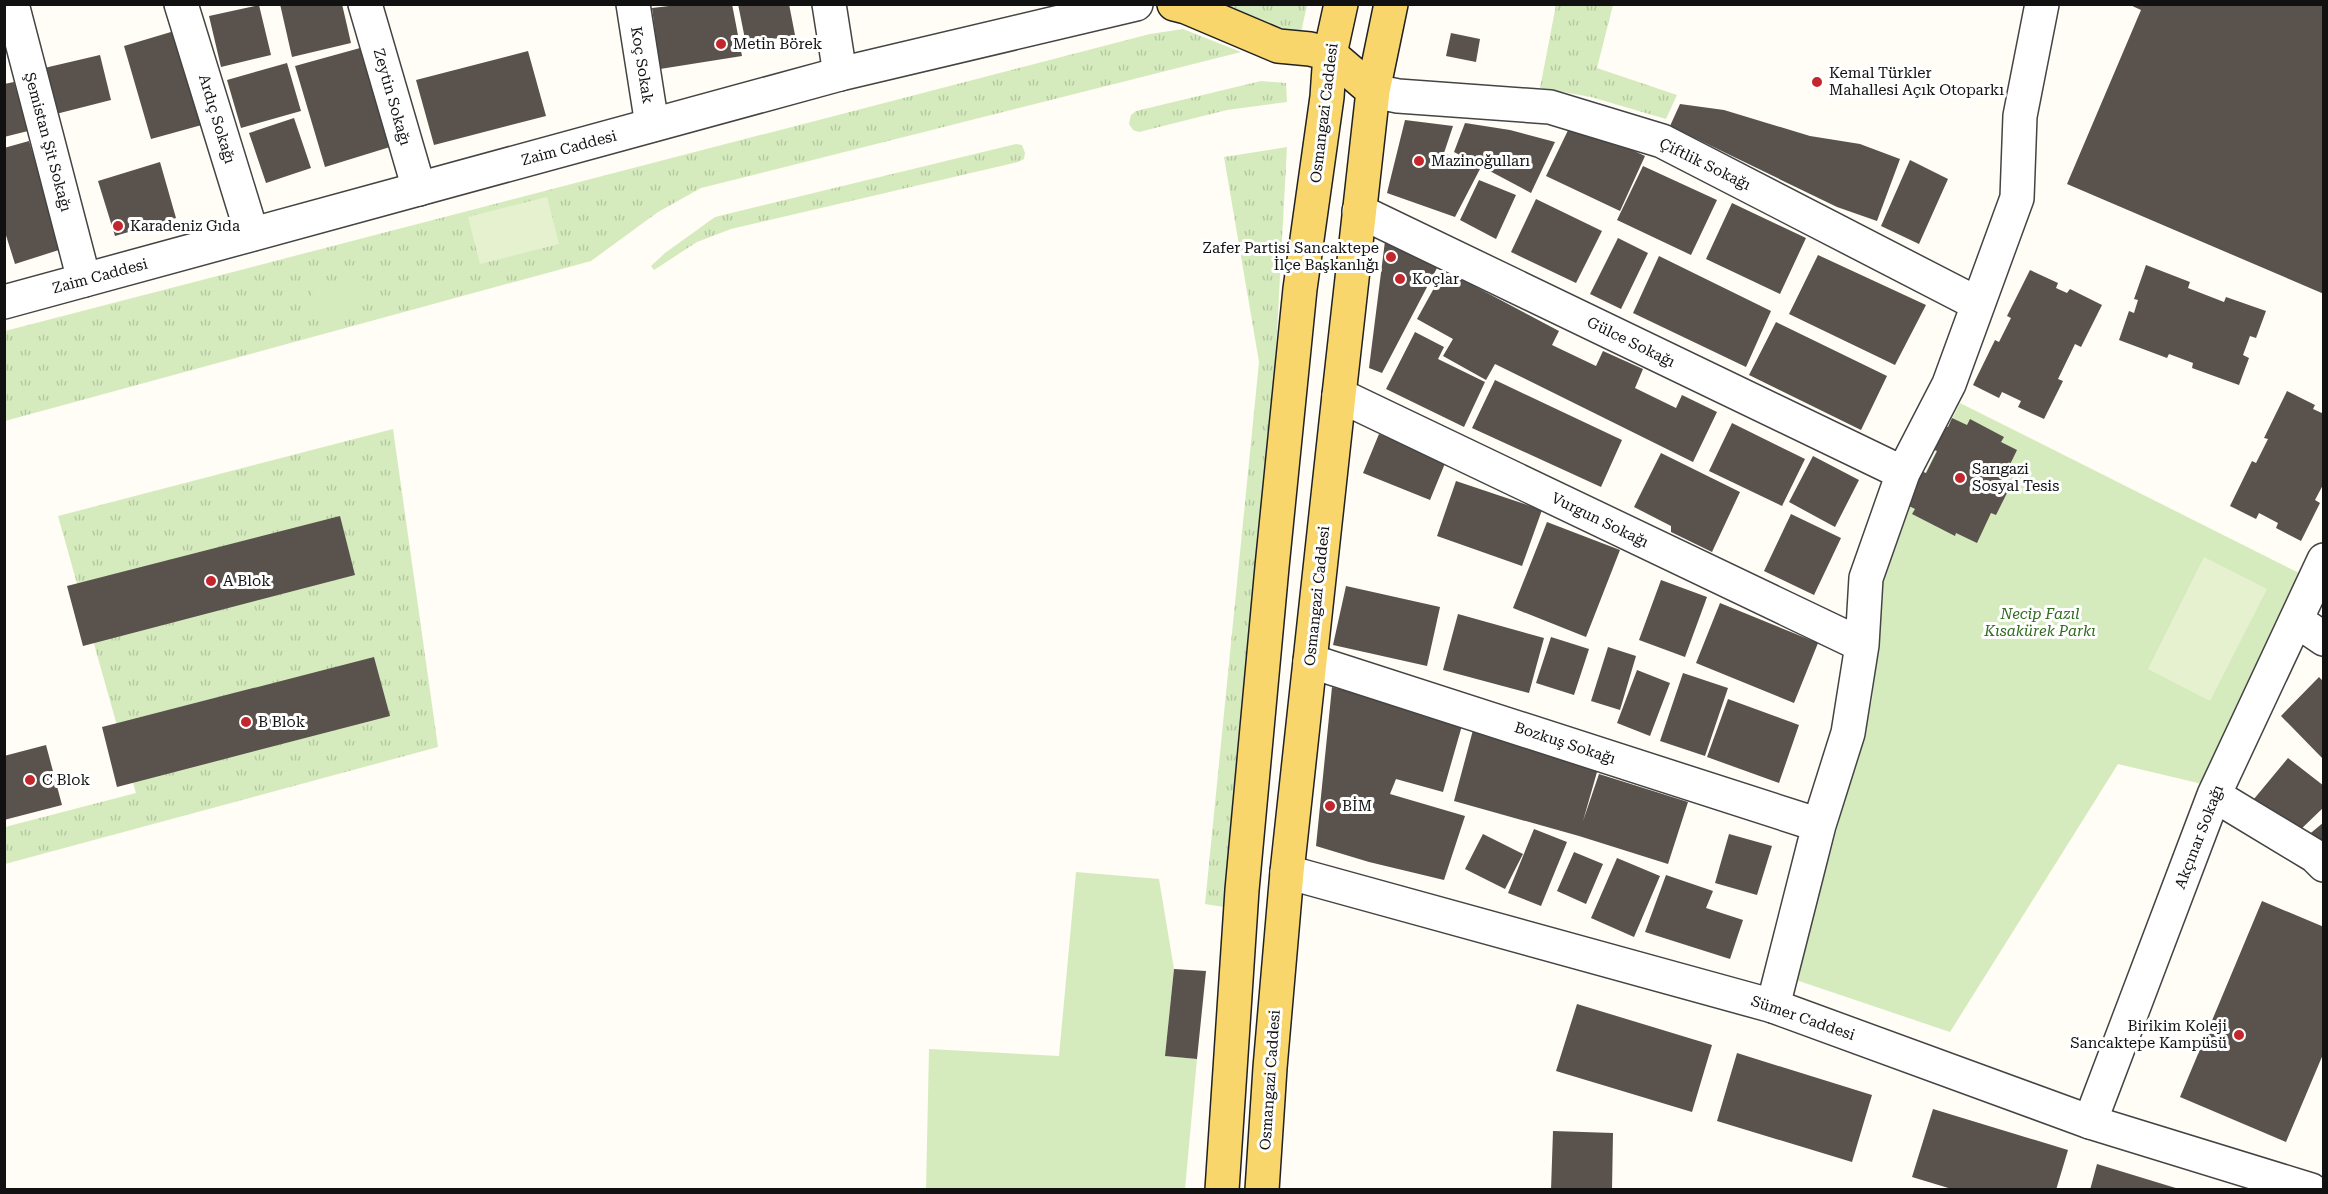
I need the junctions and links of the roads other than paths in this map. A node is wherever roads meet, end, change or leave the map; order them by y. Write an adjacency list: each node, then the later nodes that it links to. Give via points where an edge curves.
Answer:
1 (12, 4): 19 (street, Şemistan Şit Sokağı)
2 (182, 4): 18 (street, Ardıç Sokağı)
3 (365, 4): 16 (street, Zeytin Sokağı)
4 (633, 4): 15 (street, Koç Sokak)
5 (828, 4): 12 (street)
6 (1136, 4): 12 (street, Zaim Caddesi)
7 (1174, 4): 11 (main road, via 1278,46)
8 (1341, 4): 11 (main road, Osmangazi Caddesi)
9 (1390, 4): 13 (main road, Osmangazi Caddesi)
10 (2042, 4): 21 (street, via 2020,116 2017,198)
11 (1329, 54): 13 (main road); 14 (main road, Osmangazi Caddesi)
12 (840, 74): 15 (street, Zaim Caddesi)
13 (1373, 91): 14 (main road); 17 (main road, Osmangazi Caddesi); 21 (street, Çiftlik Sokağı, via 1550,107 1662,141)
14 (1327, 97): 35 (main road, Osmangazi Caddesi, via 1300,289 1271,578 1242,890)
15 (652, 125): 16 (street, Zaim Caddesi)
16 (419, 189): 18 (street, Zaim Caddesi)
17 (1359, 211): 22 (main road, Osmangazi Caddesi); 23 (street, Gülce Sokağı)
18 (252, 234): 19 (street, Zaim Caddesi)
19 (84, 280): 20 (street, Zaim Caddesi)
20 (4, 302)
21 (1978, 304): 23 (street, via 1949,384)
22 (1339, 395): 27 (street, Vurgun Sokağı); 28 (main road, Osmangazi Caddesi)
23 (1903, 473): 27 (street, via 1866,579)
24 (2324, 560): 25 (street, Akçınar Sokağı)
25 (2296, 620): 26 (street); 29 (street, Akçınar Sokağı)
26 (2324, 639)
27 (1863, 645): 30 (street, via 1848,733)
28 (1310, 661): 30 (street, Bozkuş Sokağı); 32 (main road, Osmangazi Caddesi)
29 (2214, 795): 31 (street); 34 (street, Akçınar Sokağı)
30 (1819, 825): 33 (street)
31 (2324, 865)
32 (1287, 872): 33 (street, Sümer Caddesi); 36 (main road, Osmangazi Caddesi)
33 (1773, 1006): 34 (street, Sümer Caddesi)
34 (2090, 1122): 37 (street, Sümer Caddesi)
35 (1221, 1190)
36 (1262, 1190)
37 (2311, 1190)

